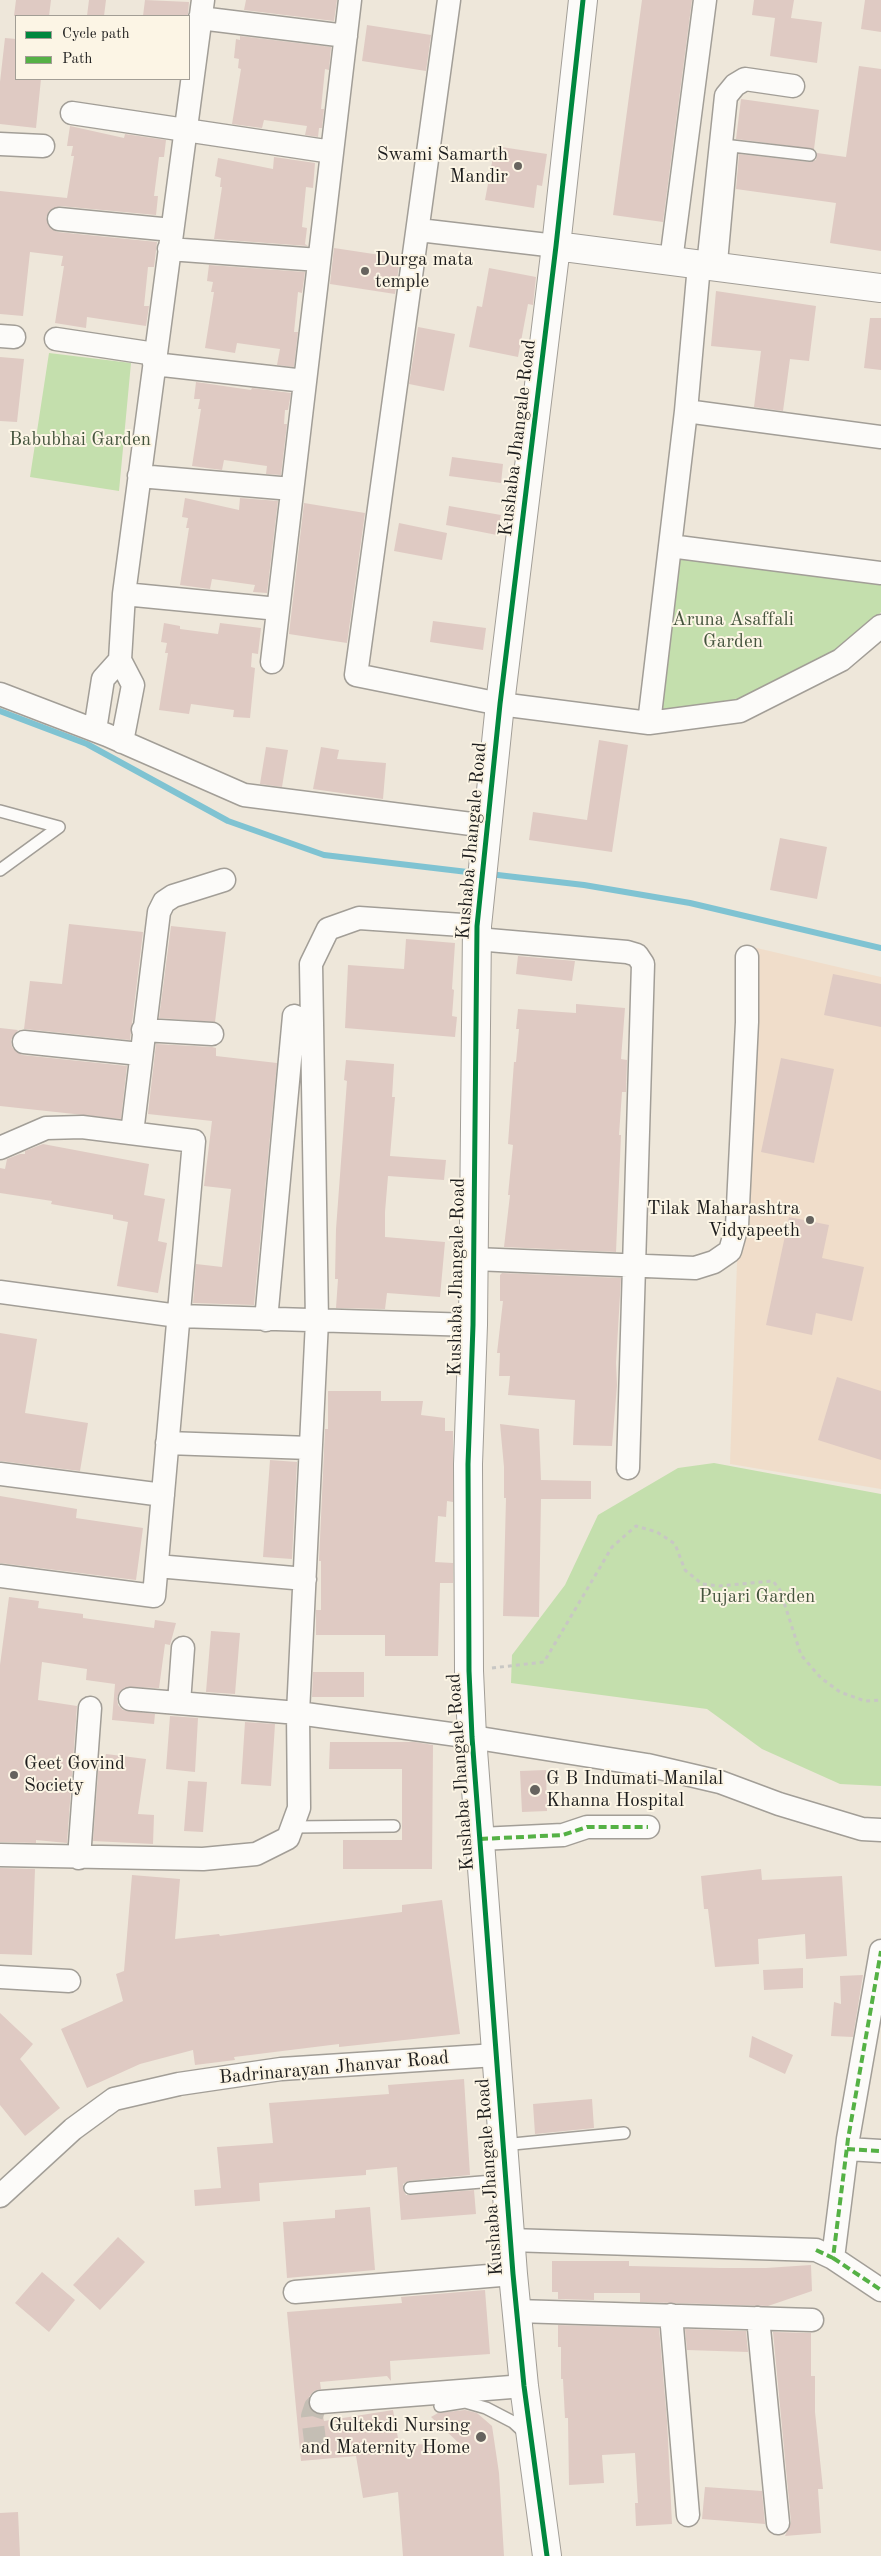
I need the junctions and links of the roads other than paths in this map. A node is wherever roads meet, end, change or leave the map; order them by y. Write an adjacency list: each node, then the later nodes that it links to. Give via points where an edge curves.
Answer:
1 (350, 0): 6 (street)
2 (449, 0): 17 (street)
3 (583, 0): 19 (street, Kushaba Jhangale Road)
4 (705, 0): 21 (street)
5 (201, 9): 6 (street); 10 (street)
6 (346, 36): 14 (street)
7 (793, 86): 22 (street, via 745,79 734,85 726,96)
8 (736, 98): 13 (lane)
9 (72, 113): 10 (street)
10 (185, 129): 14 (street); 18 (street)
11 (0, 144): 12 (street)
12 (43, 146)
13 (732, 146): 15 (lane); 22 (lane)
14 (332, 152): 20 (street)
15 (810, 155)
16 (59, 219): 18 (street)
17 (419, 230): 19 (street); 39 (street, via 356,675)
18 (171, 240): 20 (street); 25 (street)
19 (556, 246): 21 (street); 39 (street, Kushaba Jhangale Road)
20 (319, 260): 26 (street)
21 (671, 261): 22 (street)
22 (710, 266): 23 (street); 27 (street)
23 (881, 288)
24 (56, 339): 25 (street)
25 (155, 359): 26 (street); 29 (street)
26 (305, 381): 30 (street)
27 (686, 411): 28 (street); 31 (street)
28 (881, 437)
29 (139, 476): 30 (street); 33 (street)
30 (292, 489): 34 (street)
31 (670, 546): 32 (street); 40 (street)
32 (881, 573)
33 (124, 594): 34 (street); 36 (street)
34 (278, 610): 37 (street)
35 (881, 626): 40 (street, via 841,660 740,711)
36 (120, 660): 41 (street, via 103,679); 42 (street, via 133,685)
37 (272, 662)
38 (0, 694): 41 (street)
39 (500, 704): 40 (street); 44 (street, Kushaba Jhangale Road)
40 (649, 723)
41 (95, 730): 42 (street)
42 (122, 742): 44 (street, via 244,795)
43 (0, 811): 45 (lane, via 59,827)
44 (486, 835): 47 (street, Kushaba Jhangale Road)
45 (0, 870)
46 (224, 880): 50 (street, via 173,896 158,912)
47 (478, 924): 56 (street, Kushaba Jhangale Road); 57 (street, via 627,952 637,955 643,964); 61 (street, via 359,918 328,929 311,964)
48 (747, 957): 57 (street, via 737,1226 730,1250 714,1262 695,1268)
49 (294, 1016): 60 (street)
50 (143, 1030): 51 (street); 53 (street)
51 (212, 1034)
52 (24, 1042): 53 (street)
53 (140, 1054): 54 (street)
54 (132, 1133): 55 (street, via 82,1127 46,1128); 59 (street, via 194,1141)
55 (0, 1148)
56 (474, 1259): 57 (street); 62 (street, Kushaba Jhangale Road)
57 (634, 1267): 65 (street)
58 (0, 1292): 59 (street)
59 (178, 1316): 60 (street); 63 (street)
60 (266, 1320): 61 (street)
61 (317, 1321): 62 (street); 64 (street)
62 (473, 1326): 76 (street, Kushaba Jhangale Road, via 468,1464)
63 (167, 1443): 64 (street); 67 (street)
64 (310, 1448): 70 (street)
65 (628, 1468)
66 (0, 1474): 67 (street)
67 (163, 1495): 68 (street)
68 (157, 1566): 69 (street, via 154,1596); 70 (street)
69 (0, 1576)
70 (305, 1579): 75 (street)
71 (183, 1648): 73 (street)
72 (130, 1699): 73 (street)
73 (179, 1703): 75 (street)
74 (90, 1708): 83 (street)
75 (298, 1713): 76 (street); 78 (street, via 299,1808)
76 (472, 1737): 80 (street, via 647,1765 720,1782 779,1804 862,1828); 81 (street, Kushaba Jhangale Road)
77 (394, 1826): 78 (lane)
78 (292, 1827): 83 (street, via 288,1838 256,1854 203,1859)
79 (648, 1827): 81 (street, via 587,1827 563,1835)
80 (881, 1830)
81 (480, 1839): 87 (street, Kushaba Jhangale Road)
82 (0, 1855): 83 (street)
83 (79, 1858)
84 (881, 1951): 90 (street)
85 (0, 1978): 86 (street)
86 (69, 1981)
87 (496, 2055): 89 (street, Kushaba Jhangale Road); 94 (street, Badrinarayan Jhanvar Road, via 280,2069 179,2084 114,2099 73,2128)
88 (624, 2133): 89 (lane)
89 (503, 2145): 92 (street, Kushaba Jhangale Road)
90 (847, 2149): 91 (street); 96 (street)
91 (881, 2150)
92 (506, 2180): 93 (lane); 95 (street, Kushaba Jhangale Road)
93 (410, 2188)
94 (0, 2196)
95 (510, 2240): 96 (street, via 816,2250); 97 (street, Kushaba Jhangale Road)
96 (833, 2258): 98 (street)
97 (513, 2274): 99 (street); 100 (street, Kushaba Jhangale Road)
98 (881, 2290)
99 (294, 2292)
100 (516, 2311): 101 (street); 104 (street, Kushaba Jhangale Road)
101 (671, 2316): 102 (street); 108 (street)
102 (758, 2318): 103 (street); 109 (street)
103 (812, 2320)
104 (524, 2386): 105 (street); 107 (street, Kushaba Jhangale Road)
105 (321, 2402)
106 (440, 2406): 107 (lane, via 465,2402 486,2408 513,2422)
107 (531, 2439): 110 (street, Kushaba Jhangale Road)
108 (688, 2515)
109 (778, 2523)
110 (547, 2556)

